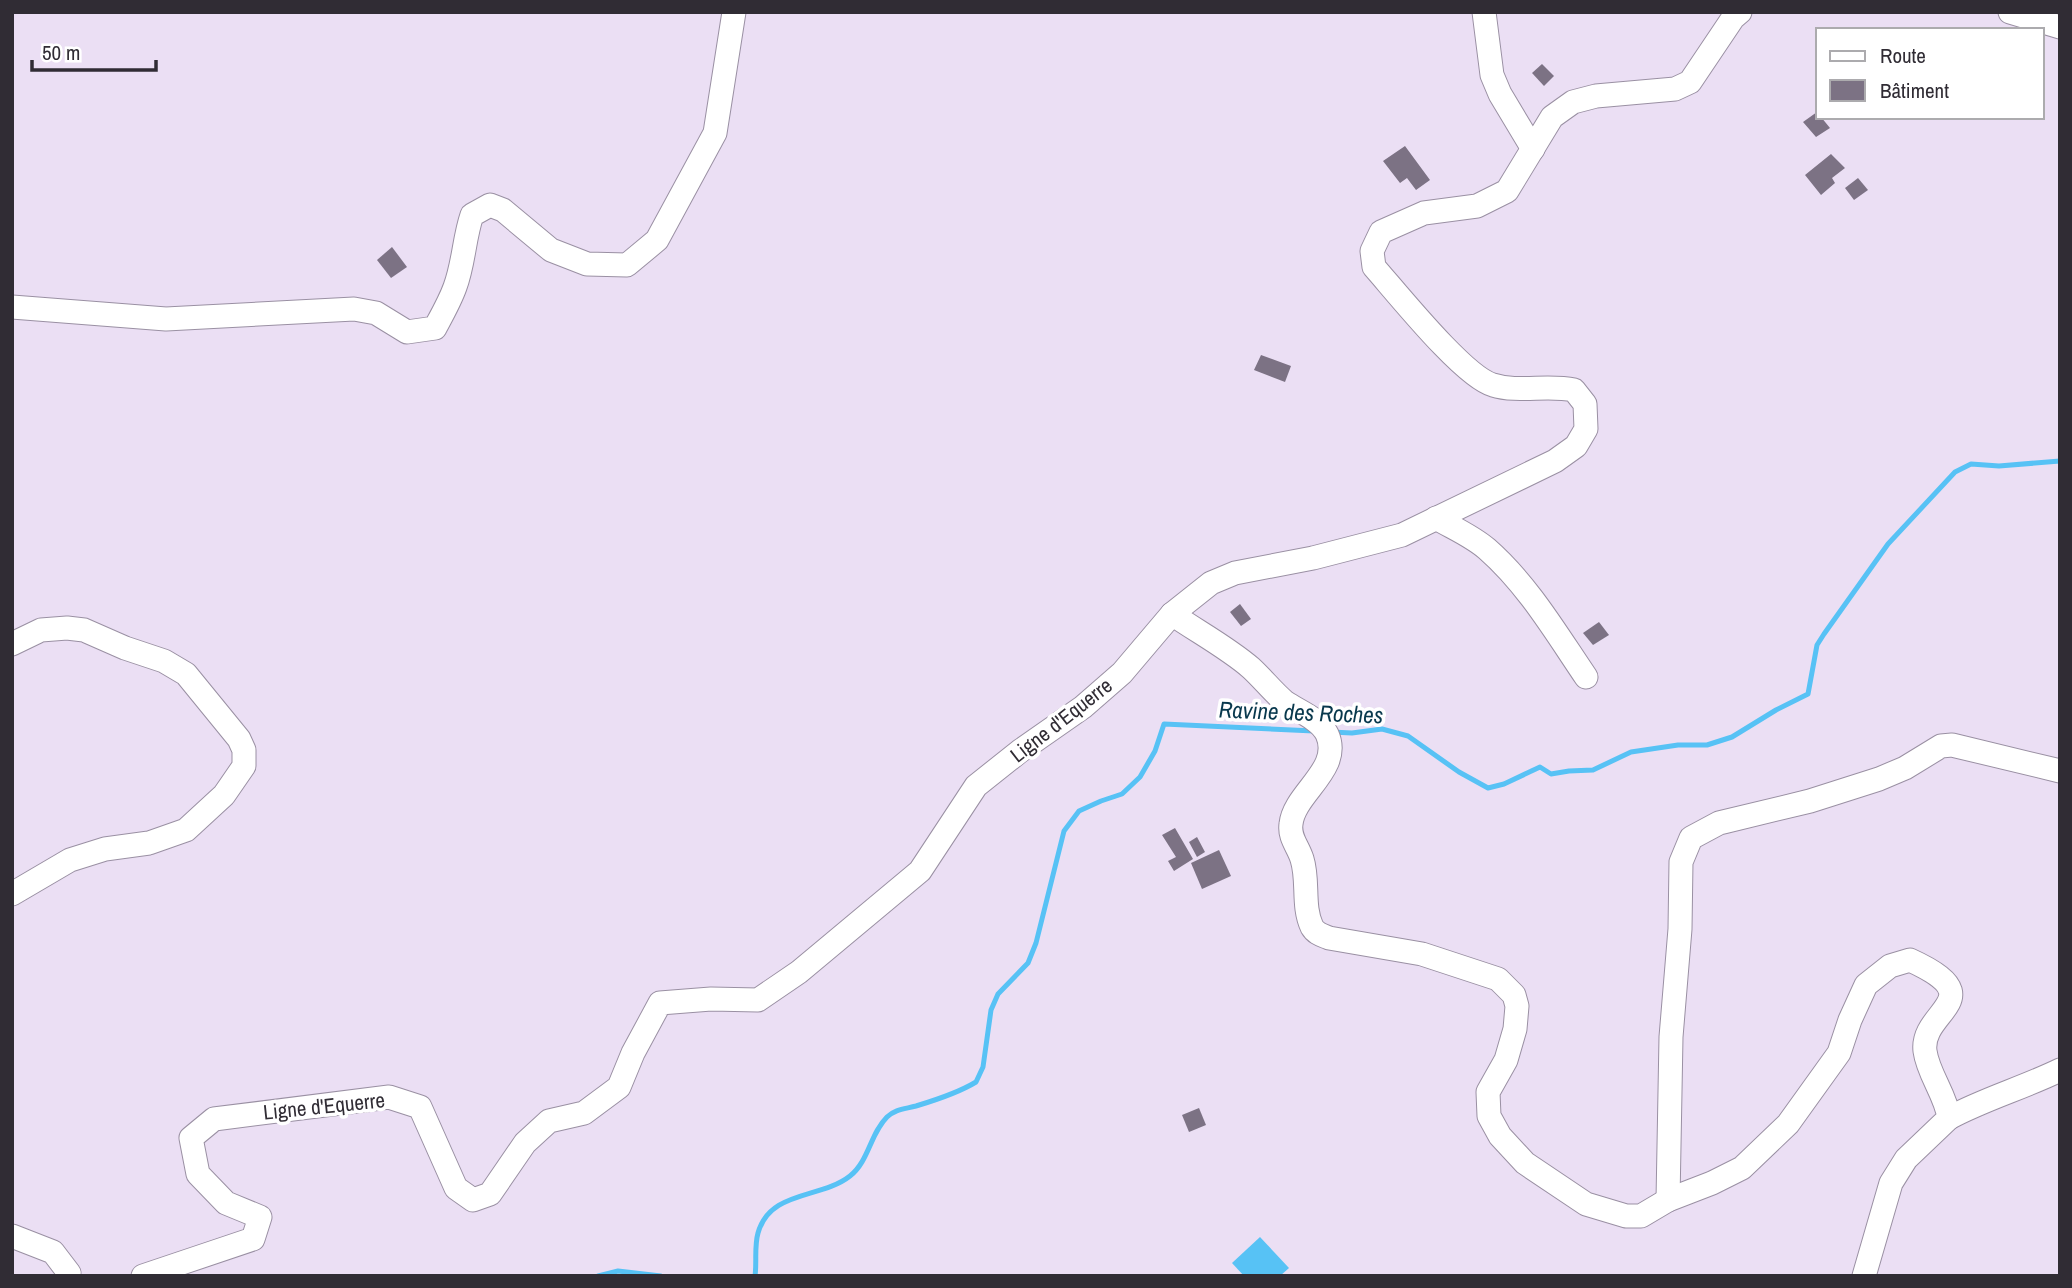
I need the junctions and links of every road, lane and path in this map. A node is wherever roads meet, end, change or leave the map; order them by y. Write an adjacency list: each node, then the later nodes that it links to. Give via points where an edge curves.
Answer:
1 (733, 12): 7 (street, via 715,133 657,240 627,264 587,264 551,250 503,210 490,205 472,215 455,287 435,328 407,332 376,313 354,309 166,319)
2 (1484, 12): 6 (street, via 1492,75)
3 (1740, 12): 6 (street, Ligne d'Equerre, via 1690,82 1675,89 1573,102 1552,117)
4 (2010, 12): 5 (street)
5 (2060, 27)
6 (1533, 149): 8 (street, Ligne d'Equerre, via 1507,191 1477,206 1424,213 1381,232 1372,251 1374,267 1461,364 1491,385 1516,389 1556,386 1574,390 1585,404 1586,429 1576,446 1555,461)
7 (12, 307)
8 (1436, 518): 9 (street, Ligne d'Equerre, via 1402,535 1235,573 1211,583); 11 (street, via 1487,549 1534,601)
9 (1172, 614): 16 (street, via 1250,667 1327,734 1328,762 1291,822 1316,933 1422,954 1498,979 1514,995 1517,1006 1506,1060 1488,1092 1489,1116 1500,1136 1525,1163 1586,1204 1641,1216); 19 (street, Ligne d'Equerre, via 1122,673 1093,699 976,786 920,871 799,972 758,1000 660,1003 619,1087 584,1113 549,1121 525,1143 490,1194 473,1200 456,1188 420,1107 389,1097 214,1119 191,1138 198,1174 226,1203 260,1217 253,1238)
10 (12, 643): 13 (street, via 41,630 84,630 164,661 186,674 239,739 244,766 224,795 186,830 70,860)
11 (1586, 677)
12 (2060, 771): 16 (street, via 1941,746 1879,779 1719,823 1691,838 1681,862)
13 (12, 894)
14 (2060, 1070): 15 (street)
15 (1949, 1118): 16 (street, via 1925,1051 1927,1036 1948,1008 1951,996 1930,969 1910,960 1890,966 1866,985 1839,1053 1788,1124 1742,1168); 20 (street, via 1906,1158 1891,1183)
16 (1668, 1200)
17 (12, 1236): 18 (street, via 52,1252)
18 (67, 1276)
19 (143, 1276)
20 (1864, 1276)

